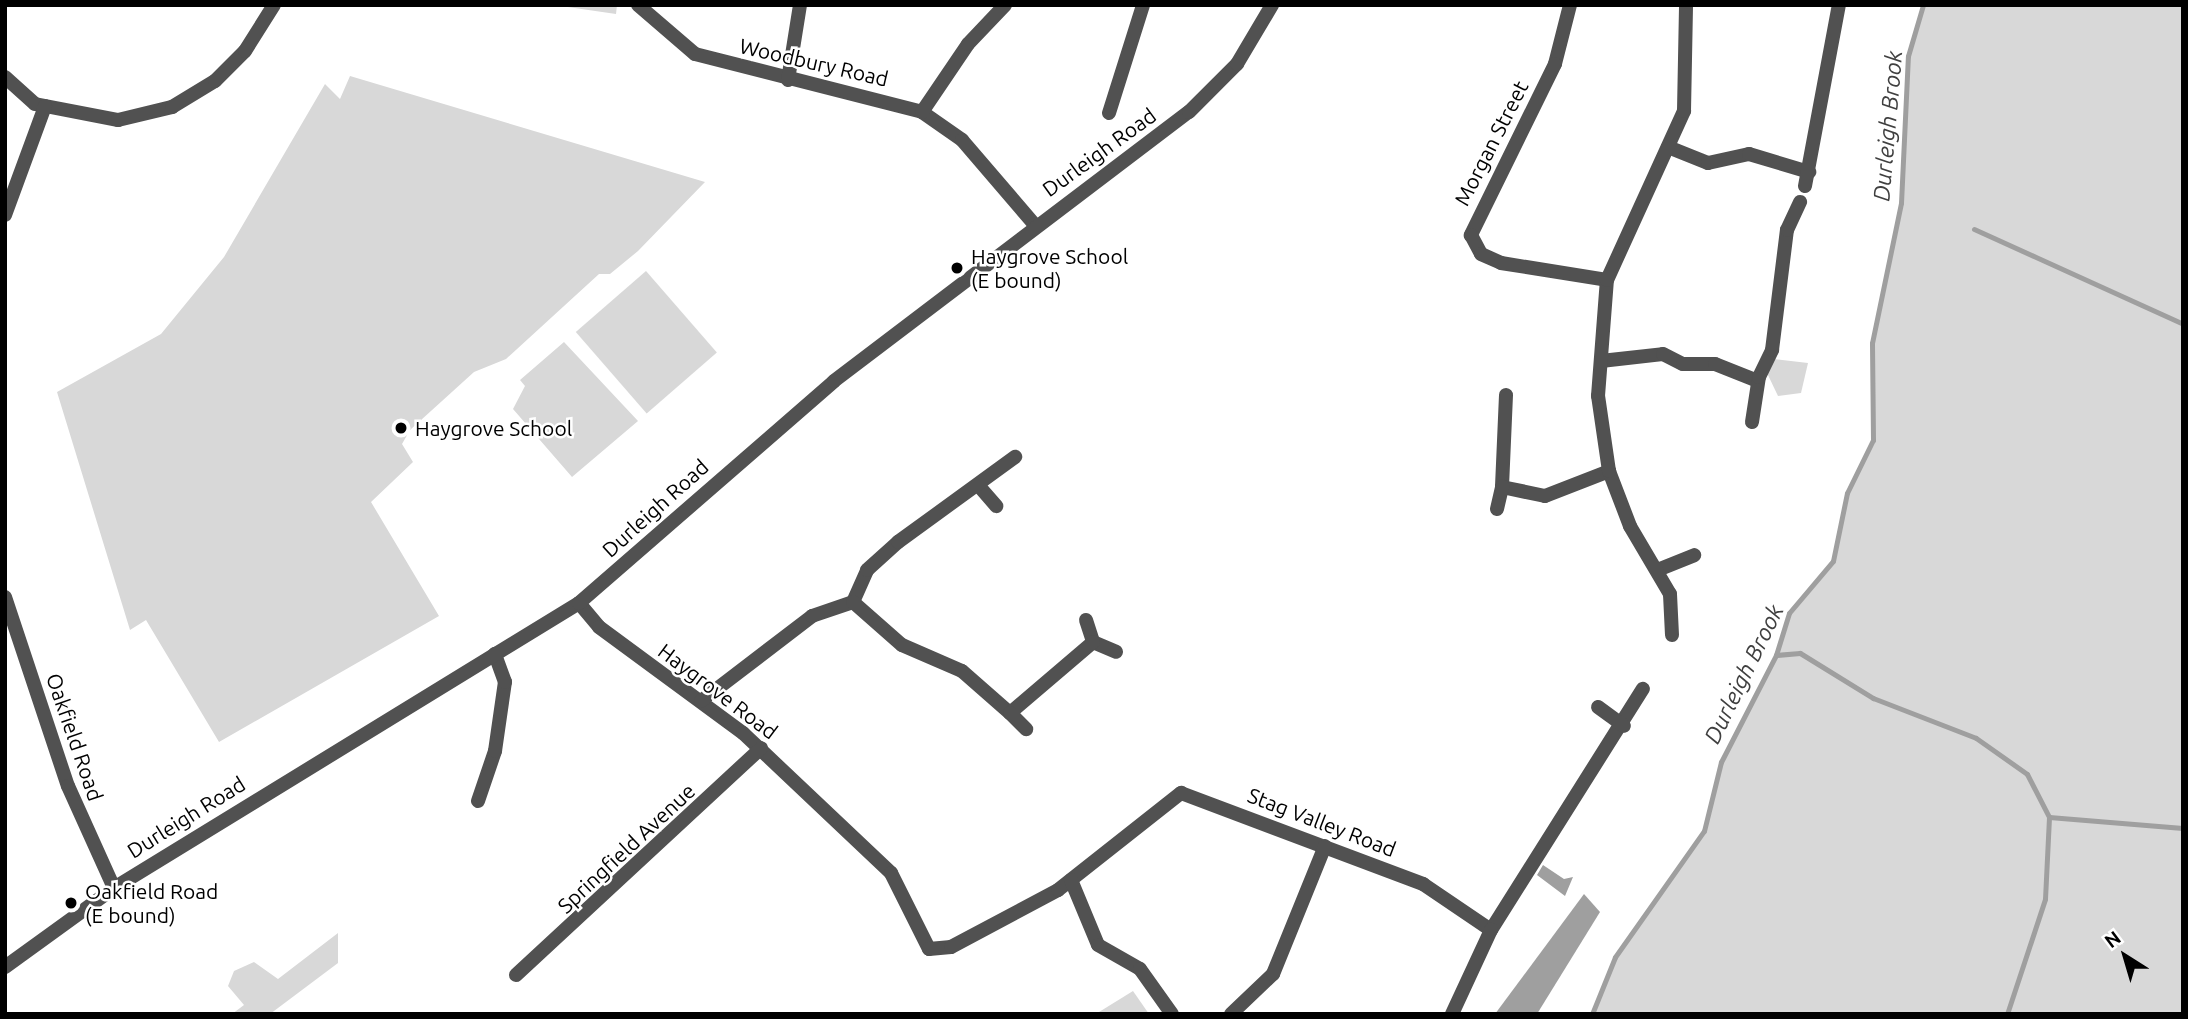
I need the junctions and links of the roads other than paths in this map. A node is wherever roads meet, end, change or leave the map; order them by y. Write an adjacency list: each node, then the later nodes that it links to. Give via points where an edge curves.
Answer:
1 (274, 5): 12 (street, via 222,74 172,107 118,120)
2 (638, 5): 11 (street, Woodbury Road, via 695,54)
3 (800, 5): 11 (street)
4 (1005, 5): 13 (street, via 968,44)
5 (1144, 5): 14 (street)
6 (1272, 5): 18 (street, Durleigh Road, via 1214,90)
7 (1570, 5): 19 (street, Morgan Street, via 1555,64 1471,234 1481,254 1501,263)
8 (1839, 5): 15 (street, via 1807,179 1749,154 1709,163)
9 (1684, 6): 15 (street, via 1686,99)
10 (5, 77): 12 (street)
11 (788, 80): 13 (street, Woodbury Road, via 862,92)
12 (45, 106): 17 (street)
13 (922, 112): 18 (street, Woodbury Road, via 962,140)
14 (1109, 113)
15 (1668, 147): 19 (street, via 1644,188)
16 (1800, 202): 21 (street, via 1787,230 1772,350)
17 (5, 215)
18 (1034, 224): 34 (street, Durleigh Road, via 834,381)
19 (1606, 281): 20 (street)
20 (1601, 361): 21 (street, via 1663,354 1683,364 1715,363); 25 (street, via 1599,418)
21 (1758, 381): 23 (street)
22 (1506, 395): 27 (street)
23 (1752, 422)
24 (1015, 457): 26 (street)
25 (1609, 471): 27 (street, via 1545,496); 31 (street, via 1639,544)
26 (978, 485): 28 (street); 33 (street, via 867,570)
27 (1502, 487): 29 (street)
28 (996, 506)
29 (1497, 509)
30 (1694, 555): 31 (street)
31 (1660, 569): 36 (street, via 1670,594)
32 (5, 597): 50 (street, Oakfield Road, via 68,786)
33 (853, 602): 41 (street, via 812,616); 43 (street, via 902,645 962,671)
34 (579, 603): 39 (street, Durleigh Road); 41 (street, Haygrove Road, via 599,627)
35 (1086, 620): 37 (street)
36 (1672, 635)
37 (1093, 642): 38 (street); 43 (street)
38 (1116, 652)
39 (495, 654): 47 (street, via 505,682 495,751); 50 (street, Durleigh Road)
40 (1643, 689): 44 (street)
41 (701, 701): 46 (street, Haygrove Road)
42 (1598, 707): 44 (street)
43 (1010, 713): 45 (street)
44 (1624, 726): 51 (street)
45 (1026, 729)
46 (761, 748): 52 (street, Haygrove Road, via 891,873); 54 (street, Springfield Avenue)
47 (478, 801)
48 (1325, 846): 49 (street, Stag Valley Road, via 1181,793); 51 (street, Stag Valley Road, via 1423,884); 56 (street, via 1273,974)
49 (1071, 880): 52 (street, Stag Valley Road, via 951,947); 55 (street, via 1098,945 1140,969)
50 (114, 888): 53 (street, Durleigh Road)
51 (1491, 930): 57 (street)
52 (929, 949)
53 (5, 967)
54 (516, 975)
55 (1172, 1014)
56 (1231, 1014)
57 (1451, 1014)

